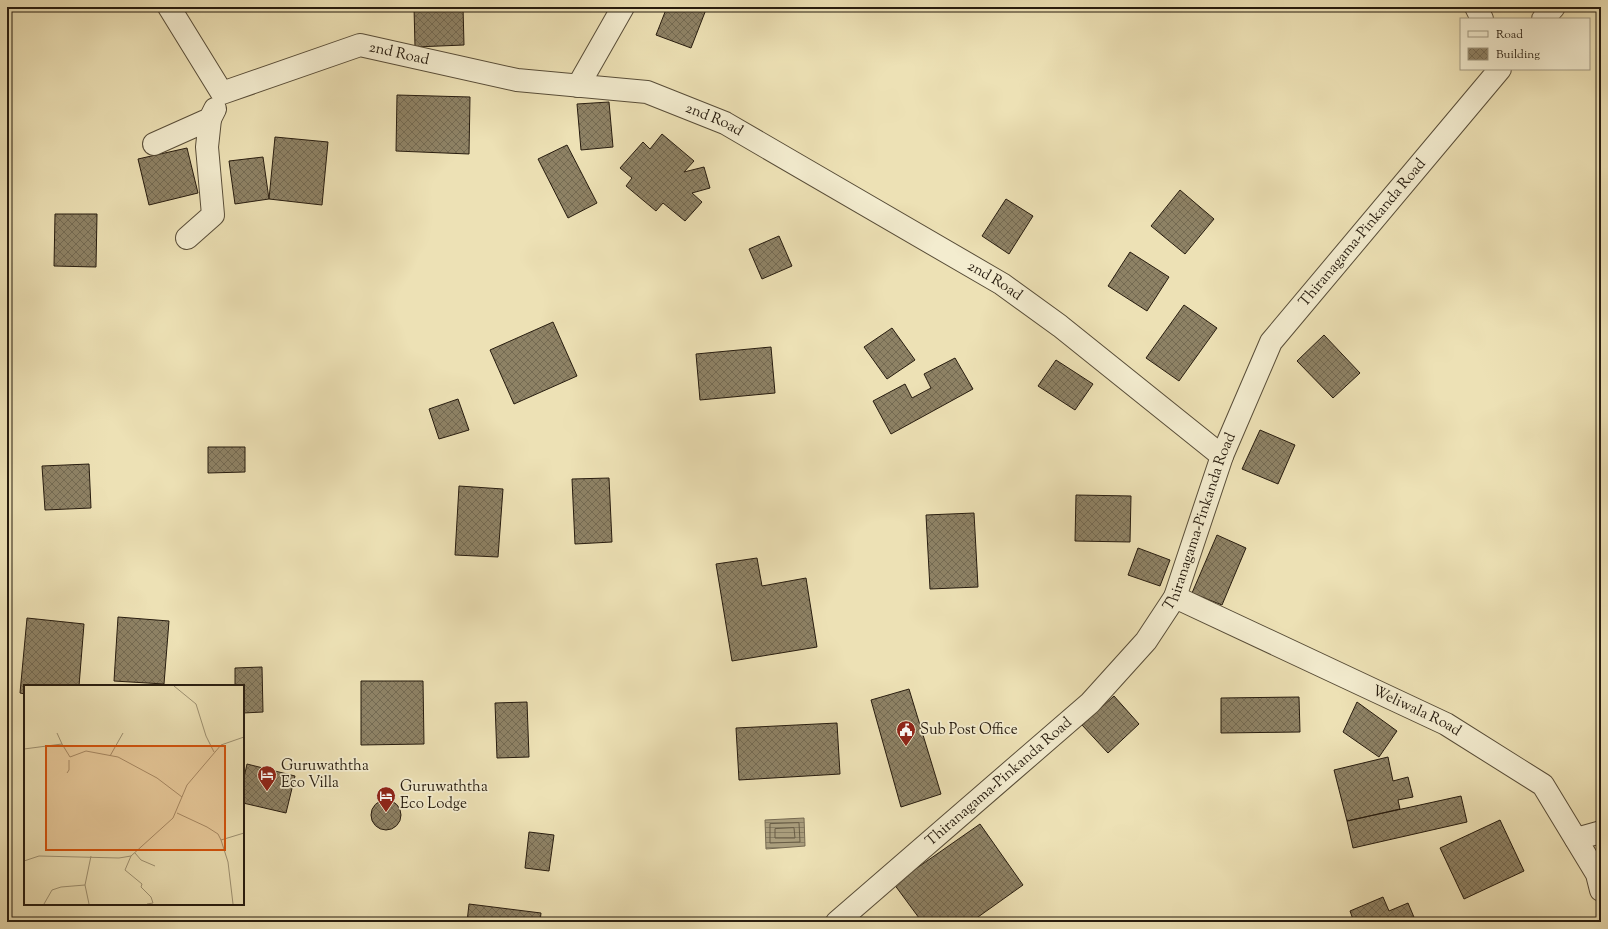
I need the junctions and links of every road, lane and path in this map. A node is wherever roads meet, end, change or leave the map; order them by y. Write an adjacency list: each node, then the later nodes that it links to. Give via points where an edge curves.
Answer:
1 (169, 7): 9 (street)
2 (623, 7): 8 (street)
3 (1476, 7): 5 (street)
4 (1554, 7): 6 (street)
5 (1482, 18)
6 (1544, 18)
7 (1499, 70): 13 (street, Thiranagama-Pinkanda Road, via 1271,342)
8 (578, 86): 9 (street, 2nd Road, via 517,80 360,45); 13 (street, 2nd Road, via 647,92 725,122 1002,284 1060,326)
9 (222, 93): 10 (street)
10 (210, 119): 11 (street); 12 (street, via 207,147 213,215)
11 (154, 144)
12 (187, 238)
13 (1222, 456): 14 (street, Thiranagama-Pinkanda Road)
14 (1175, 597): 16 (street, Weliwala Road, via 1446,724 1543,785); 18 (street, Thiranagama-Pinkanda Road, via 1146,641 1090,704)
15 (1601, 832): 16 (street)
16 (1576, 839): 17 (street, Weliwala Road, via 1598,874)
17 (1601, 890)
18 (837, 922)

